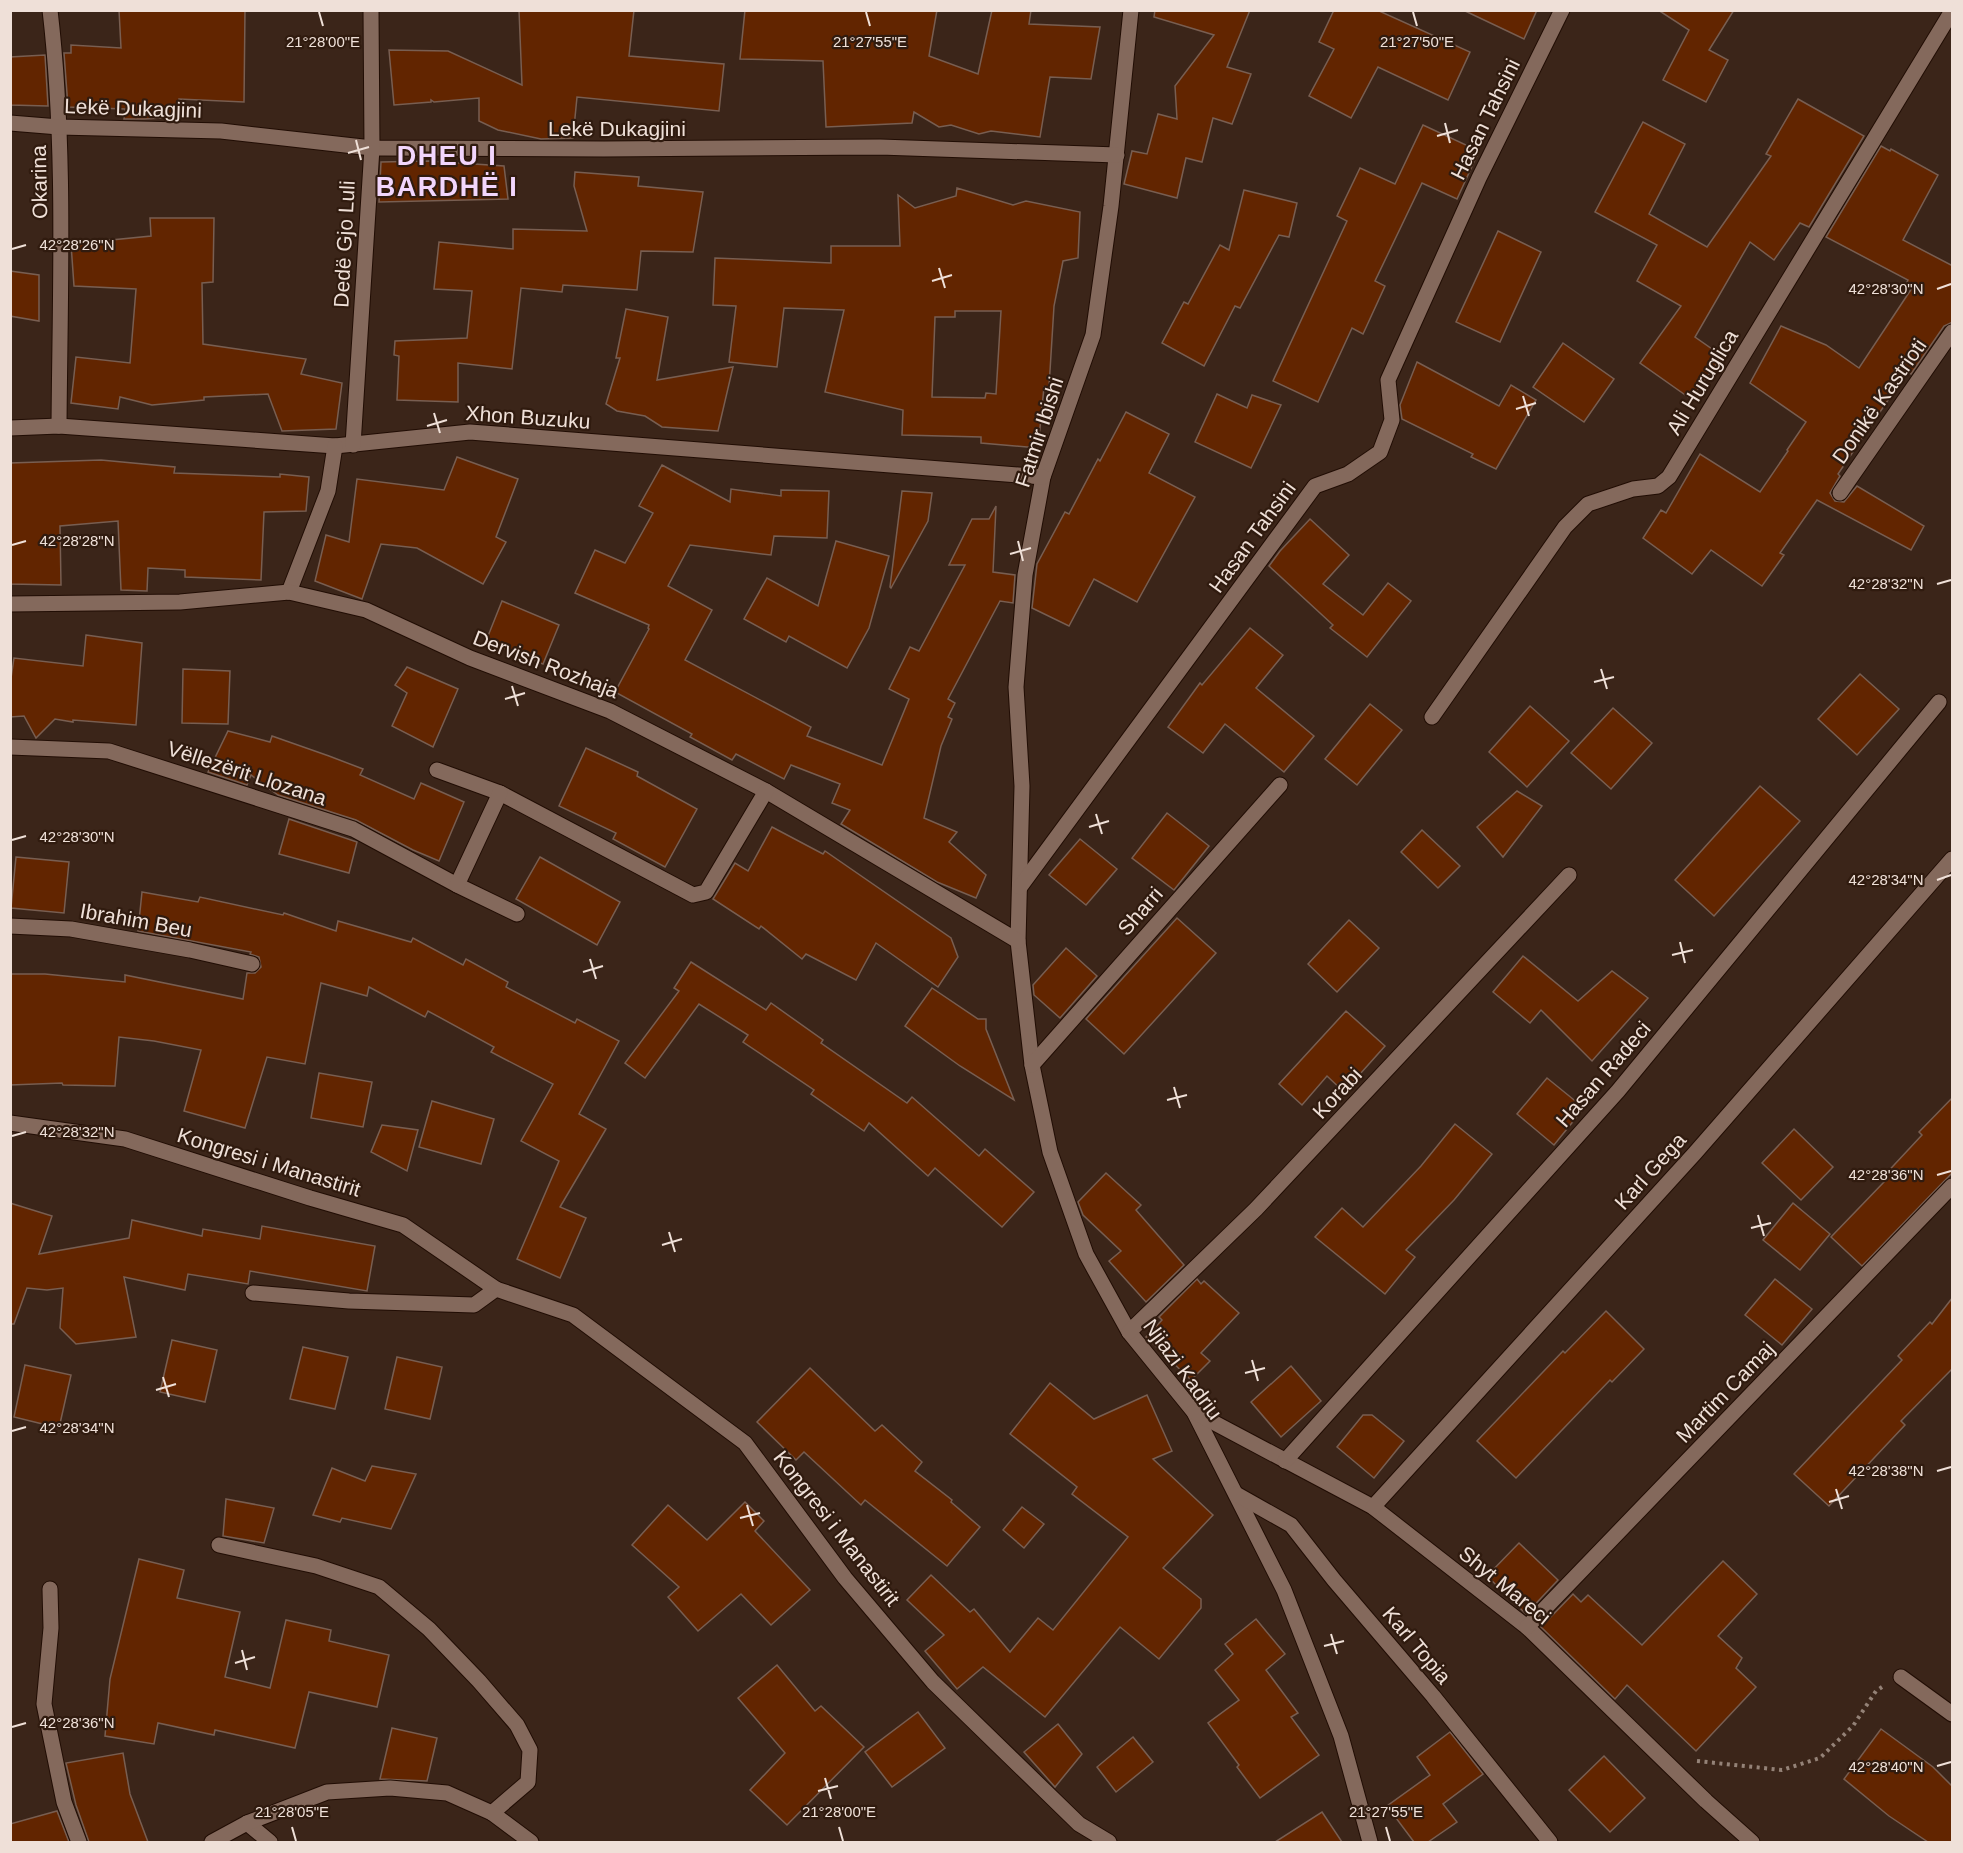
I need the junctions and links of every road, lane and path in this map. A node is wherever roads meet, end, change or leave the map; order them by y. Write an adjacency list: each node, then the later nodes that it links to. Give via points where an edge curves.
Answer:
1 (50, 10): 7 (street, Okarina)
2 (371, 10): 8 (street, Dedë Gjo Luli)
3 (1131, 10): 9 (street, Fatmir Ibishi)
4 (1562, 10): 29 (street, Hasan Tahsini, via 1479,178 1388,380 1392,420 1380,452 1348,474 1316,486)
5 (1953, 11): 20 (street, Ali Huruglica, via 1669,477 1658,486 1634,489 1588,504 1565,528)
6 (10, 123): 7 (street, Lekë Dukagjini)
7 (59, 127): 8 (street, Lekë Dukagjini, via 221,131); 11 (street, Okarina)
8 (372, 148): 9 (street, Lekë Dukagjini, via 880,147); 13 (street, Dedë Gjo Luli)
9 (1117, 155): 15 (street, Fatmir Ibishi, via 1094,335)
10 (1953, 332): 16 (street, Donikë Kastrioti)
11 (59, 426): 12 (street, Xhon Buzuku); 14 (street, Xhon Buzuku)
12 (10, 428)
13 (353, 445): 14 (street, Xhon Buzuku); 15 (street, Xhon Buzuku, via 470,432)
14 (335, 446): 17 (street, via 328,491)
15 (1043, 477): 29 (street, Fatmir Ibishi, via 1025,576 1016,687 1022,786)
16 (1840, 494)
17 (289, 592): 18 (street, Dervish Rozhaja, via 180,602); 24 (street, Dervish Rozhaja, via 366,610 470,658 610,711)
18 (10, 604)
19 (1939, 702): 41 (street, Hasan Radeci, via 1618,1091)
20 (1432, 717)
21 (10, 747): 28 (street, Vëllezërit Llozana, via 120,754 353,829)
22 (437, 770): 25 (street)
23 (1280, 785): 34 (street, Sharri)
24 (766, 791): 25 (street, via 706,892 693,895); 32 (street, Dervish Rozhaja)
25 (500, 794): 28 (street)
26 (1953, 859): 43 (street, Karl Gega, via 1695,1152)
27 (1569, 875): 39 (street, Korabi, via 1256,1209)
28 (457, 885): 30 (street, Vëllezërit Llozana)
29 (1020, 887): 32 (street, Fatmir Ibishi)
30 (517, 914)
31 (10, 926): 33 (street, Ibrahim Beu, via 71,929)
32 (1018, 941): 34 (street, Njiazi Kadriu)
33 (252, 964)
34 (1032, 1065): 39 (street, Njiazi Kadriu, via 1050,1152 1086,1254)
35 (10, 1123): 37 (street, Kongresi i Manastirit, via 125,1139 403,1224)
36 (1953, 1186): 46 (street, Martim Camaj)
37 (496, 1289): 38 (street, via 474,1305); 56 (street, Kongresi i Manastirit, via 573,1315 745,1443 845,1578 933,1682 1079,1824)
38 (253, 1293)
39 (1129, 1332): 40 (street, Njiazi Kadriu)
40 (1194, 1412): 41 (street, Shyt Mareci); 42 (street, Njiazi Kadriu)
41 (1285, 1461): 43 (street, Shyt Mareci)
42 (1236, 1494): 57 (street, Njiazi Kadriu, via 1284,1590 1341,1736); 58 (street, Karl Topia, via 1291,1525)
43 (1373, 1507): 46 (street, Shyt Mareci)
44 (219, 1545): 50 (street, via 316,1566 379,1587 429,1629 517,1725 530,1750 528,1782)
45 (50, 1589): 52 (street, via 51,1628 44,1704 64,1802)
46 (1527, 1627): 49 (street, Shyt Mareci)
47 (1901, 1677): 48 (street); 49 (path, via 1876,1691 1853,1726 1820,1758 1782,1770 1699,1760)
48 (1953, 1714)
49 (1677, 1773): 59 (street, Shyt Mareci)
50 (492, 1813): 51 (street, via 447,1793 390,1788 327,1792); 55 (street)
51 (247, 1823): 53 (street); 54 (street)
52 (79, 1842)
53 (212, 1842)
54 (270, 1842)
55 (531, 1842)
56 (1108, 1842)
57 (1370, 1842)
58 (1550, 1842)
59 (1752, 1842)

